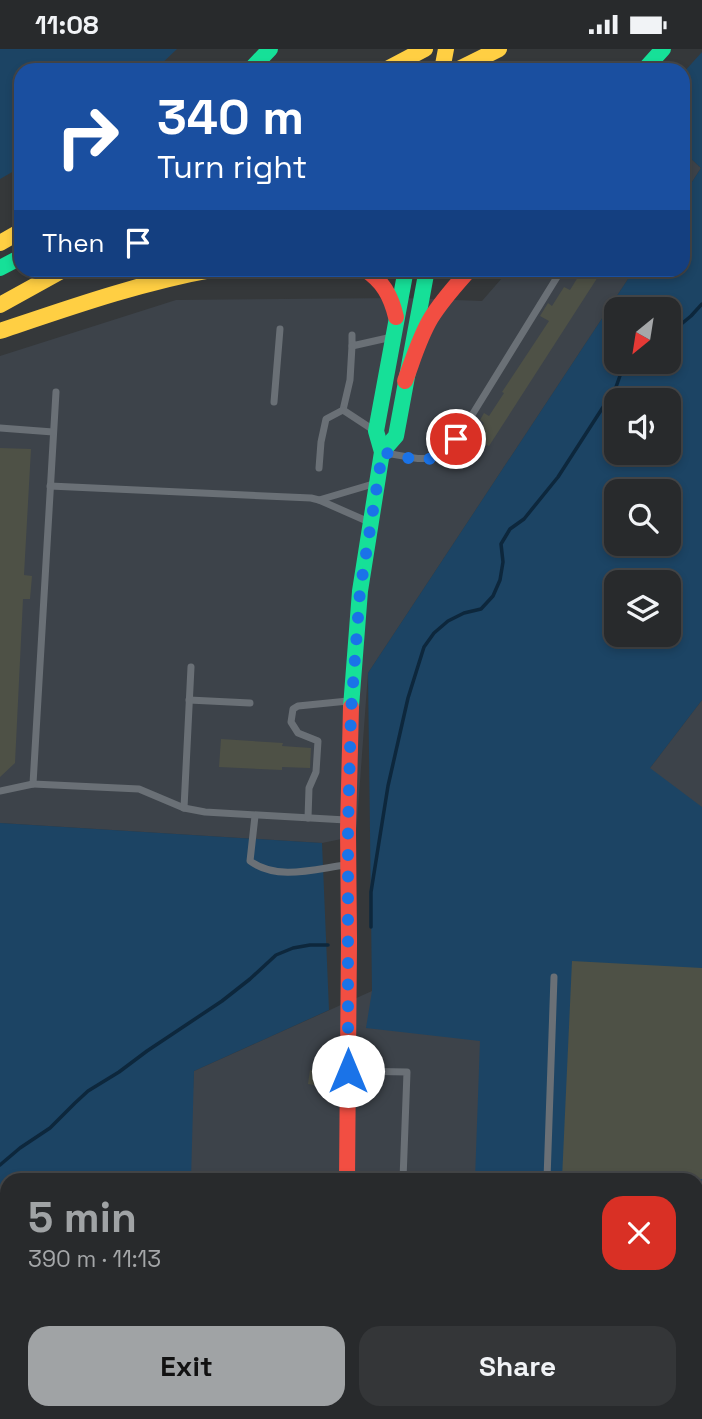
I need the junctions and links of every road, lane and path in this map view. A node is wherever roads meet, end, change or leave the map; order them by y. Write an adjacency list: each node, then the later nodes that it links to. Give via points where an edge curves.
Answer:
1 (270, 49): 5 (main road)
2 (425, 49): 6 (main road)
3 (499, 49): 7 (main road)
4 (663, 49): 8 (main road)
5 (257, 63)
6 (398, 63)
7 (471, 63)
8 (650, 63)
9 (51, 277): 16 (main road)
10 (176, 277): 19 (main road)
11 (375, 277): 17 (main road, via 389,293)
12 (404, 277): 17 (main road)
13 (425, 277): 23 (main road)
14 (463, 277): 23 (main road, via 430,320)
15 (557, 277): 30 (lane, via 464,428 440,456 425,460)
16 (0, 305)
17 (396, 317): 21 (main road)
18 (280, 329): 25 (lane)
19 (0, 331)
20 (352, 335): 22 (lane)
21 (393, 337): 22 (lane); 28 (main road)
22 (352, 346): 26 (lane)
23 (405, 381): 30 (main road, via 396,436)
24 (56, 392): 29 (lane)
25 (274, 402)
26 (343, 410): 28 (lane); 31 (lane, via 326,418)
27 (0, 428): 29 (lane)
28 (376, 431): 30 (main road)
29 (53, 432): 33 (lane)
30 (382, 452): 32 (main road)
31 (319, 468)
32 (377, 483): 34 (lane); 35 (main road)
33 (50, 487): 34 (lane); 40 (lane)
34 (319, 500): 35 (lane)
35 (371, 523): 38 (main road, via 360,591)
36 (191, 667): 37 (lane)
37 (189, 699): 39 (lane); 42 (lane)
38 (352, 700): 44 (lane, via 293,709 291,722 298,733 318,741); 45 (main road)
39 (250, 703)
40 (33, 784): 41 (lane); 42 (lane, via 139,789)
41 (0, 791)
42 (184, 808): 43 (lane)
43 (255, 816): 44 (lane); 46 (lane, via 250,861 257,866 294,872)
44 (308, 818): 45 (lane)
45 (349, 820): 46 (main road)
46 (349, 865): 48 (main road)
47 (554, 977): 51 (lane)
48 (348, 1071): 49 (main road); 50 (lane, via 407,1072)
49 (347, 1173)
50 (403, 1173)
51 (547, 1173)

